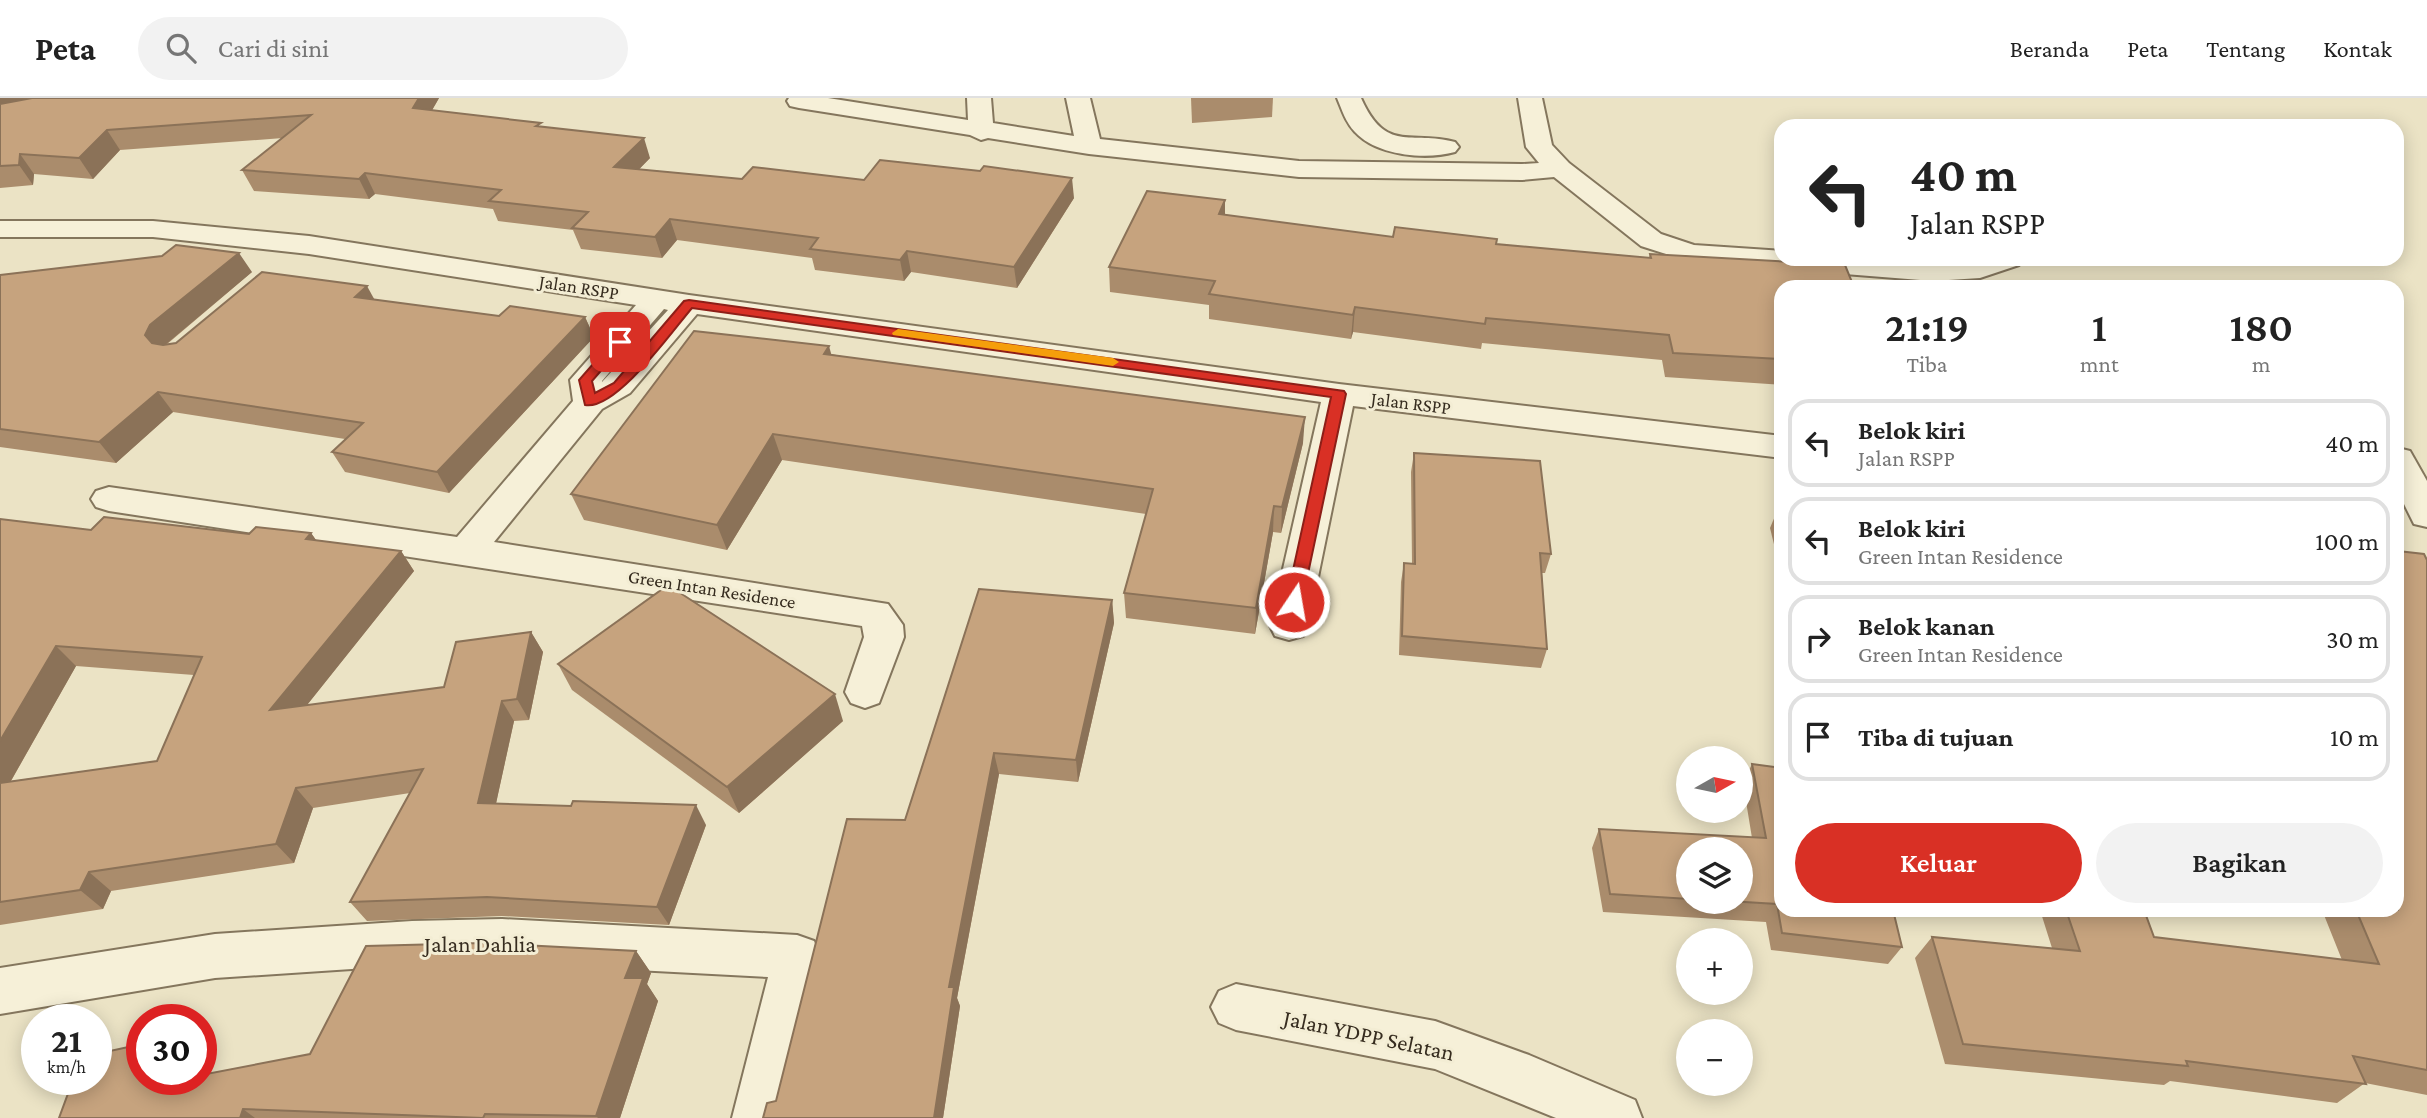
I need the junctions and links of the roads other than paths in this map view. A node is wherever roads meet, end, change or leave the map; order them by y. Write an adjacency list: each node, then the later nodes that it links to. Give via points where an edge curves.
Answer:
1 (979, 98): 6 (street)
2 (1078, 98): 7 (street)
3 (1349, 98): 8 (street, via 1363,127 1383,139 1404,147)
4 (1530, 98): 9 (street, via 1525,147)
5 (799, 101): 6 (street)
6 (981, 132): 7 (street)
7 (1089, 146): 9 (street, via 1299,169)
8 (1471, 147)
9 (1560, 169): 12 (street, via 1651,240 1691,253)
10 (0, 229): 11 (street, Jalan RSPP, via 153,229)
11 (309, 245): 15 (street); 16 (street, Jalan RSPP)
12 (1774, 260)
13 (1857, 266): 14 (street, via 1933,272)
14 (1989, 266)
15 (277, 271)
16 (657, 299): 17 (street, Jalan RSPP); 19 (street, via 586,380)
17 (689, 304): 18 (street, Jalan RSPP); 19 (street, via 619,386)
18 (1339, 394): 20 (street, Jalan RSPP); 25 (street)
19 (590, 402): 24 (street)
20 (1774, 446)
21 (2404, 474): 23 (street)
22 (109, 499): 24 (street, Green Intan Residence)
23 (2419, 512)
24 (466, 551): 26 (street, Green Intan Residence, via 874,614 881,619 884,636)
25 (1289, 626)
26 (864, 692)
27 (0, 991): 29 (street, Jalan Dahlia, via 215,956 412,943 502,941 797,957)
28 (1236, 1007): 30 (street, Jalan YDPP Selatan, via 1435,1045)
29 (758, 1118)
30 (1616, 1118)

